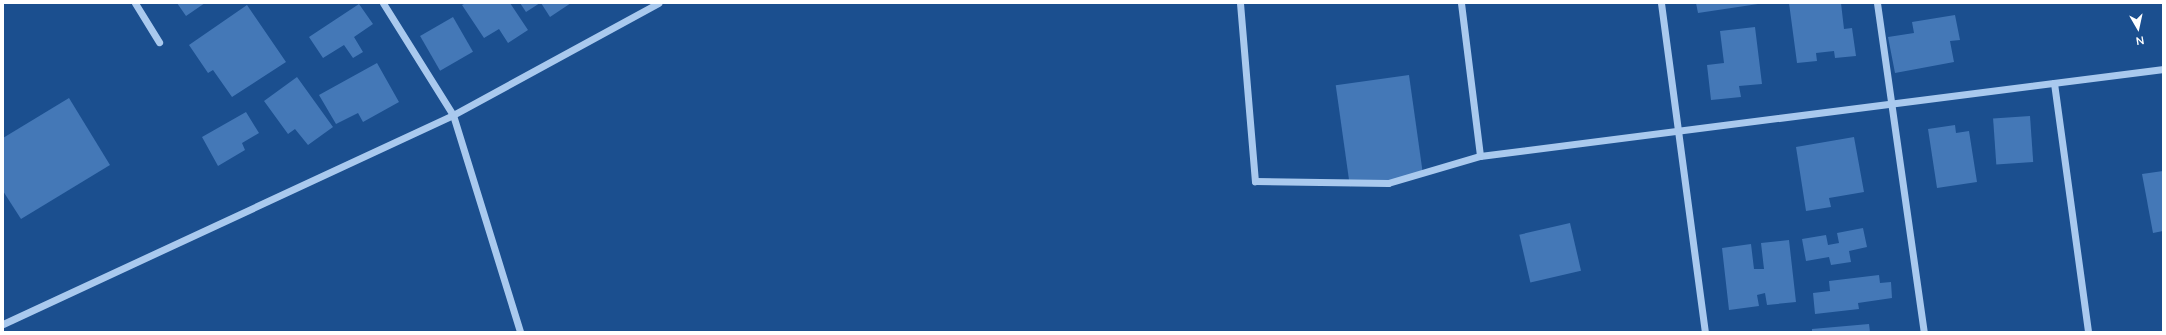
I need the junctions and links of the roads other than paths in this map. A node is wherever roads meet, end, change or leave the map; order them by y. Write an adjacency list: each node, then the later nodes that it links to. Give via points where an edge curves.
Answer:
1 (135, 3): 8 (street)
2 (382, 3): 12 (street)
3 (658, 3): 12 (street)
4 (1240, 3): 14 (street, via 1256,181 1388,183)
5 (1461, 3): 14 (street)
6 (1661, 3): 13 (street)
7 (1877, 3): 11 (street)
8 (160, 42)
9 (2163, 69): 10 (street)
10 (2054, 83): 11 (street); 19 (street)
11 (1893, 104): 13 (street); 18 (street)
12 (454, 115): 15 (street); 16 (street)
13 (1678, 131): 14 (street); 17 (street)
14 (1480, 156)
15 (3, 324)
16 (520, 332)
17 (1705, 332)
18 (1924, 332)
19 (2088, 332)

